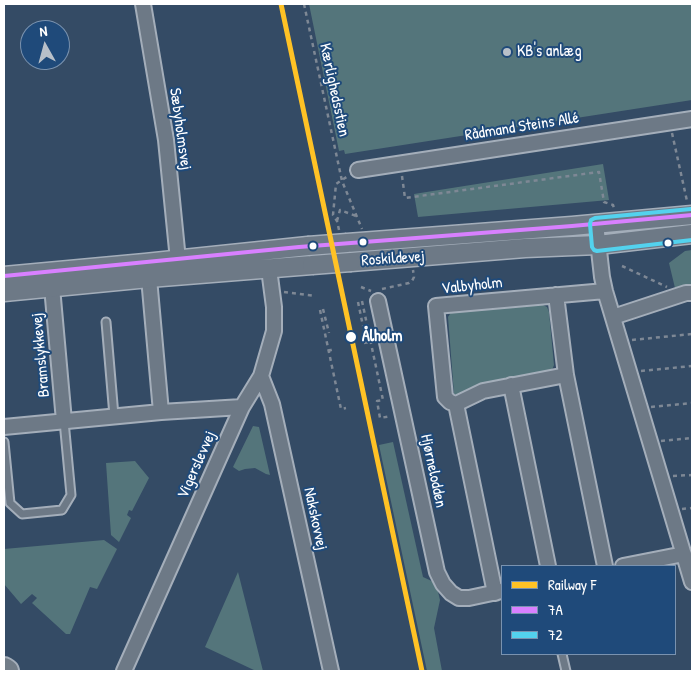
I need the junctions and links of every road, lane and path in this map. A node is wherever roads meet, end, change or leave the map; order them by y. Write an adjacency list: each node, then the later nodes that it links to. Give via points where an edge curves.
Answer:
1 (143, 4): 16 (street, Sæbyholmsvej, via 166,140)
2 (304, 4): 7 (path, Kærlighedsstien)
3 (692, 119): 4 (street, Rådmand Steins Allé)
4 (670, 122): 5 (street, Rådmand Steins Allé); 8 (path)
5 (400, 164): 6 (street, Rådmand Steins Allé); 10 (path, via 405,198 599,172 604,202 613,205)
6 (358, 170)
7 (342, 181): 9 (path, Kærlighedsstien); 9 (path, via 336,184 333,215 337,222 340,210)
8 (690, 215): 10 (street, Roskildevej)
9 (356, 216): 13 (path, Kærlighedsstien)
10 (616, 222): 11 (street, Roskildevej)
11 (596, 224): 13 (street, Roskildevej); 14 (street)
12 (692, 234): 14 (street, Roskildevej)
13 (368, 241): 16 (street, Roskildevej, bridge)
14 (598, 245): 15 (street, Roskildevej); 23 (street)
15 (412, 257): 18 (street, Roskildevej, bridge); 26 (path, via 412,281)
16 (178, 260): 19 (street, Roskildevej)
17 (622, 266): 28 (path, via 666,285)
18 (269, 269): 20 (street, Roskildevej); 42 (street, Vigerslevvej, via 274,331)
19 (4, 276)
20 (150, 278): 21 (street, Roskildevej); 49 (street)
21 (52, 287): 24 (street, Roskildevej); 52 (street, Bramslykkevej)
22 (361, 287): 26 (path)
23 (605, 291): 27 (street, Valbyholm); 29 (street)
24 (4, 292)
25 (692, 293): 28 (street)
26 (380, 295): 64 (street, Hjørnelodden, via 437,572 442,584 459,598)
27 (556, 296): 41 (street); 44 (street, Valbyholm, via 436,306 445,396)
28 (678, 296): 29 (street)
29 (613, 317): 35 (street)
30 (106, 322): 50 (lane)
31 (363, 326): 34 (path, via 360,301)
32 (329, 333): 37 (path, via 322,309)
33 (692, 334): 35 (path)
34 (370, 340): 36 (path); 51 (path, via 383,400 377,401 380,418)
35 (620, 341): 40 (street)
36 (364, 343)
37 (328, 349): 38 (path); 47 (path, via 340,407)
38 (334, 349)
39 (692, 366): 40 (path)
40 (629, 372): 48 (street)
41 (566, 375): 43 (street); 61 (street)
42 (261, 376): 46 (street, Vigerslevvej); 67 (street, Nakskovvej, via 272,404)
43 (511, 385): 44 (street, via 483,391); 60 (street)
44 (456, 404): 64 (street, Valbyholm)
45 (692, 404): 48 (path)
46 (242, 407): 49 (street); 66 (street, Vigerslevvej)
47 (346, 408)
48 (640, 408): 56 (street)
49 (162, 412): 50 (street)
50 (114, 416): 52 (street)
51 (392, 416)
52 (64, 421): 53 (street); 55 (lane, via 71,495 62,510 22,514 10,503)
53 (4, 427)
54 (692, 438): 56 (path)
55 (4, 442)
56 (650, 442): 58 (street)
57 (692, 474): 58 (path)
58 (661, 477): 59 (street)
59 (684, 554): 62 (street); 63 (street)
60 (548, 565)
61 (605, 565)
62 (628, 565)
63 (692, 582)
64 (498, 592)
65 (562, 655): 68 (lane)
66 (124, 671)
67 (331, 671)
68 (566, 671)

